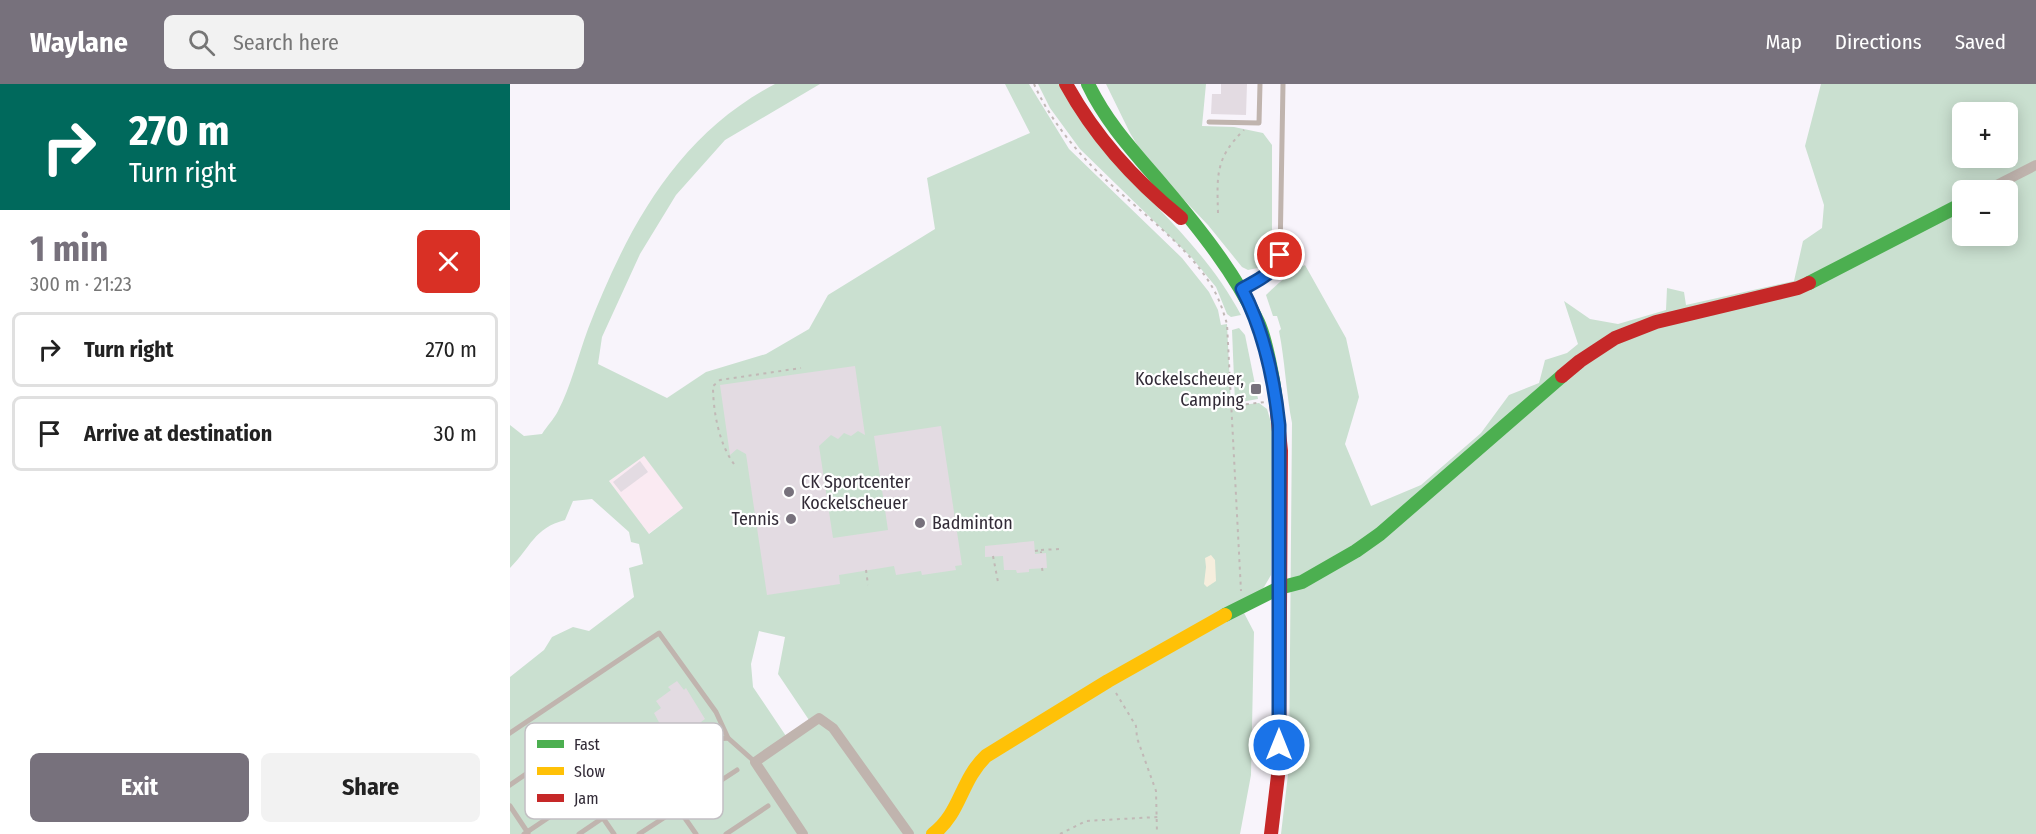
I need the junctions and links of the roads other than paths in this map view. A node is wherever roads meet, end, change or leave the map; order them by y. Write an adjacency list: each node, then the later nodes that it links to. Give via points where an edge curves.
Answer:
1 (1066, 84): 9 (street, via 1097,136 1155,197)
2 (1088, 84): 9 (street, via 1100,109 1126,144)
3 (1260, 84): 5 (lane, via 1259,123)
4 (1283, 84): 10 (lane, via 1280,255 1268,274)
5 (1209, 122)
6 (2036, 165): 7 (street)
7 (2007, 180)
8 (1952, 209): 11 (street, via 1798,288 1656,322 1615,338 1571,368 1380,534 1302,582)
9 (1200, 233): 10 (street)
10 (1242, 289): 11 (street, via 1258,322 1276,400 1281,451)
11 (1279, 588): 37 (street, via 1108,681 986,756 971,771 951,815); 38 (street, via 1279,767)
12 (721, 723): 14 (lane, via 659,633)
13 (723, 727): 15 (lane)
14 (510, 733)
15 (728, 738): 16 (lane); 17 (lane)
16 (723, 739)
17 (755, 762): 35 (street); 36 (street, via 819,718 833,728)
18 (737, 770): 20 (lane)
19 (525, 775): 21 (lane)
20 (723, 779)
21 (510, 785)
22 (510, 806): 29 (lane)
23 (768, 806): 34 (lane)
24 (547, 819): 29 (lane)
25 (602, 819): 30 (lane)
26 (604, 819): 31 (lane)
27 (662, 819): 32 (lane)
28 (686, 819): 33 (lane)
29 (527, 833)
30 (579, 834)
31 (614, 834)
32 (639, 834)
33 (696, 834)
34 (726, 834)
35 (803, 834)
36 (909, 834)
37 (933, 834)
38 (1271, 834)

